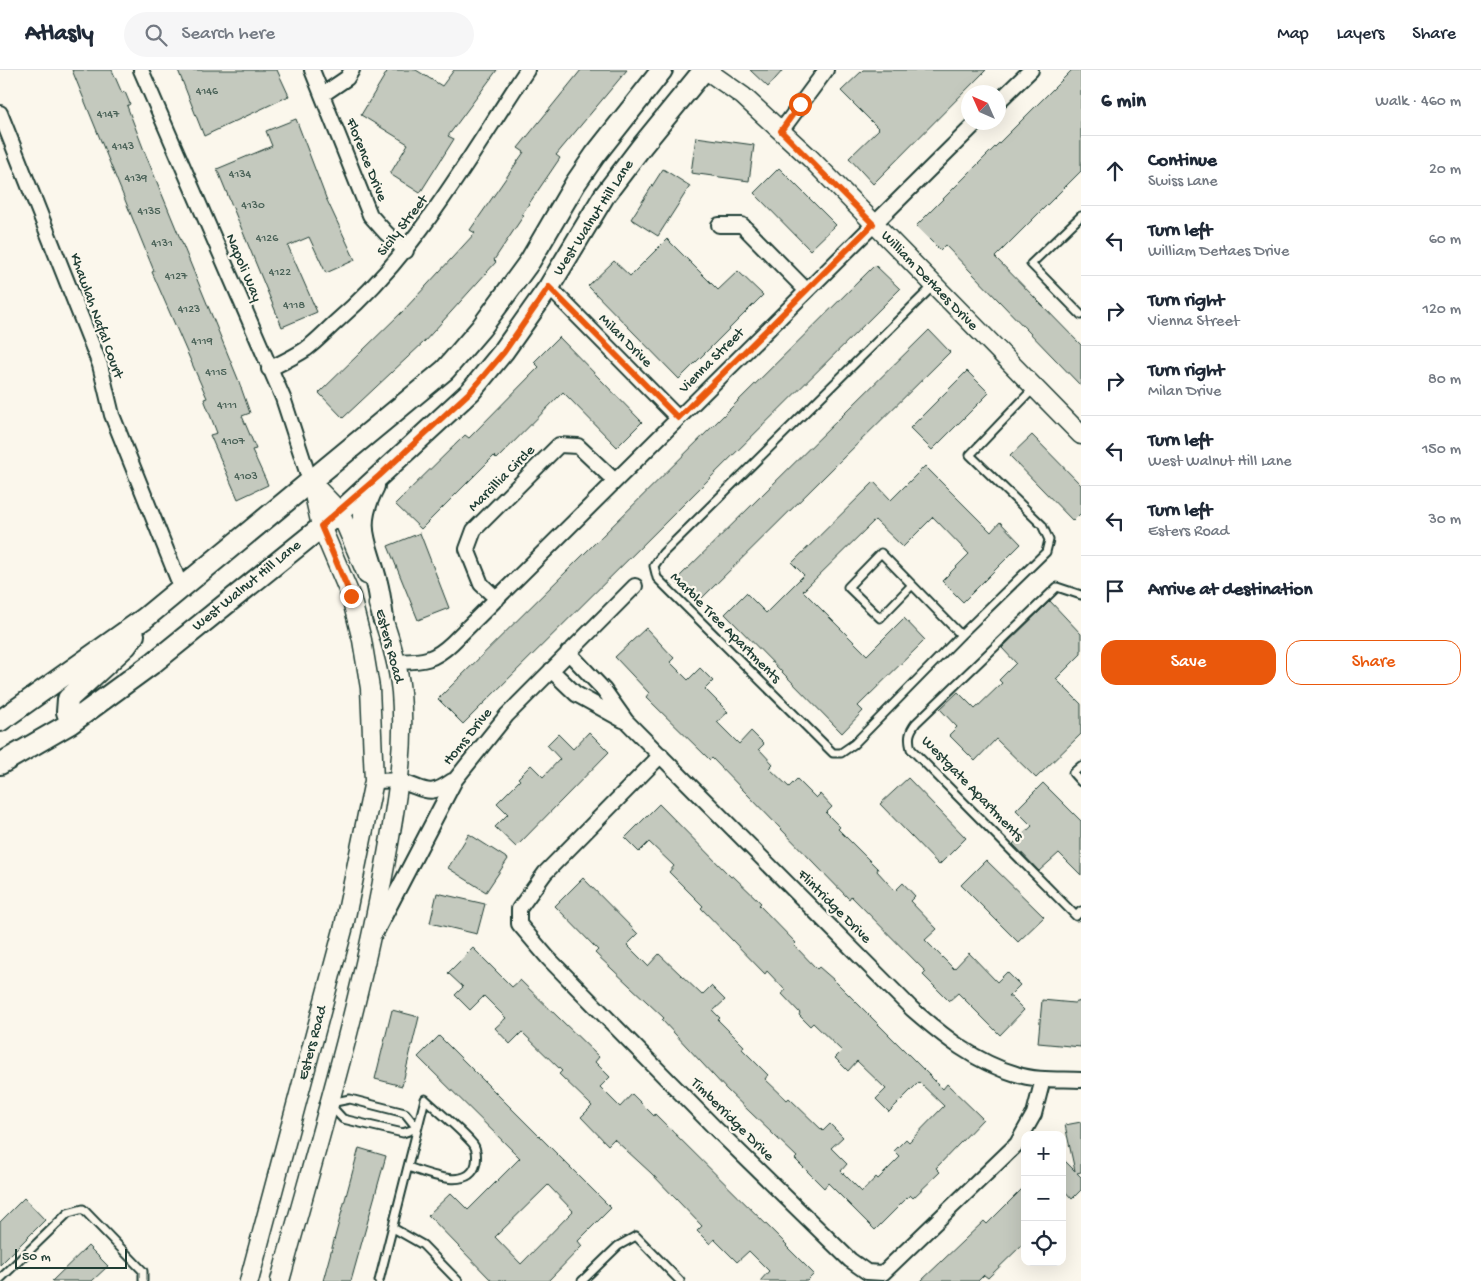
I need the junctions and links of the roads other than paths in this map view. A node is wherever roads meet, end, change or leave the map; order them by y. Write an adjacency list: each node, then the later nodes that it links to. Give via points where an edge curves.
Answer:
1 (141, 70): 22 (street, Napoli Way)
2 (312, 70): 10 (street, Florence Drive)
3 (352, 70): 10 (street, via 347,78)
4 (527, 70): 17 (street, Sicily Street, via 444,200)
5 (662, 70): 27 (main road, West Walnut Hill Lane, via 595,154 530,261 481,328 445,370)
6 (705, 70): 13 (street, William DeHaes Drive, via 743,96); 19 (main road, West Walnut Hill Lane, via 604,196)
7 (826, 70): 13 (street)
8 (1031, 70): 9 (street)
9 (1006, 94)
10 (322, 95): 17 (street, Florence Drive, via 370,215)
11 (0, 113): 33 (street, Khawlah Nafal Court, via 100,365 112,415)
12 (969, 130): 15 (street, Vienna Street)
13 (781, 131): 15 (street, William DeHaes Drive)
14 (1081, 216): 21 (lane, via 1031,264)
15 (873, 224): 18 (street, William DeHaes Drive); 20 (street, Vienna Street)
16 (719, 225): 20 (street, via 742,225)
17 (406, 251): 22 (street, Sicily Street, via 358,304 306,348)
18 (933, 286): 23 (street, William DeHaes Drive); 38 (lane, Marble Tree Apartments, via 654,566 656,578 833,753 841,753 854,744)
19 (549, 287): 24 (street, Milan Drive); 26 (main road, West Walnut Hill Lane, via 504,352 471,391)
20 (806, 290): 24 (street, Vienna Street)
21 (1081, 315)
22 (269, 370): 27 (street, Napoli Way, via 283,398)
23 (1034, 388): 25 (street, William DeHaes Drive); 38 (lane, Marble Tree Apartments, via 970,455 1042,525 1049,547)
24 (678, 418): 28 (street, Vienna Street)
25 (1081, 435)
26 (379, 476): 29 (main road, West Walnut Hill Lane); 37 (main road, via 365,504 361,528)
27 (310, 481): 29 (street, Esters Road); 30 (street, Esters Road); 33 (main road, West Walnut Hill Lane)
28 (615, 481): 35 (street, Vienna Street); 35 (street, Marcillia Circle, via 578,446 559,445 474,530 467,549 481,584)
29 (340, 512): 30 (main road, West Walnut Hill Lane); 37 (street, Esters Road)
30 (321, 526): 44 (main road, West Walnut Hill Lane, via 153,664); 49 (street, Esters Road, via 351,596 362,640 370,688)
31 (912, 585): 31 (lane, via 881,553 848,587 880,618); 38 (lane)
32 (635, 586): 39 (street, Homs Drive)
33 (181, 587): 36 (main road, West Walnut Hill Lane)
34 (1081, 595): 52 (lane, Westgate Apartments, via 1057,587 916,723 908,740 911,749 1076,916)
35 (497, 599): 40 (street, Vienna Street, via 439,656 428,661)
36 (145, 618): 42 (main road, West Walnut Hill Lane); 44 (main road, via 126,646 68,699)
37 (383, 618): 40 (street, Esters Road)
38 (961, 635)
39 (568, 652): 41 (street, Homs Drive); 43 (street, Flintridge Drive, via 604,690)
40 (396, 662): 50 (street, Esters Road, via 403,740)
41 (551, 670): 43 (street, Flintridge Drive, via 576,694); 48 (street, Homs Drive, via 507,715)
42 (0, 721)
43 (626, 721): 45 (street, Flintridge Drive)
44 (70, 723): 46 (main road, West Walnut Hill Lane)
45 (661, 755): 54 (street, Flintridge Drive, via 918,1015 953,1044 1016,1074); 54 (street, Timberridge Drive, via 545,873 519,909 519,924 548,958 716,1129 850,1260 867,1272 883,1274 1017,1144 1034,1114)
46 (0, 764)
47 (1081, 766): 51 (lane, via 1073,774)
48 (455, 780): 50 (street, via 438,791 425,792); 53 (street, Homs Drive)
49 (374, 781): 50 (street); 56 (street, Esters Road, via 344,926)
50 (400, 781): 53 (street, Esters Road)
51 (1081, 782)
52 (1081, 911)
53 (371, 941): 57 (street, Esters Road)
54 (1043, 1079): 55 (street)
55 (1081, 1080)
56 (299, 1096): 57 (street); 63 (street, Esters Road)
57 (328, 1103): 58 (lane, via 343,1119 403,1132); 58 (lane, via 350,1099 405,1113); 64 (street, Esters Road)
58 (417, 1128): 59 (lane); 59 (lane, via 425,1099 474,1145 475,1167 459,1179)
59 (408, 1168): 60 (lane)
60 (394, 1228): 65 (lane); 66 (lane, via 423,1245)
61 (0, 1279): 62 (lane, via 68,1213 82,1209 143,1271)
62 (143, 1281)
63 (249, 1281)
64 (280, 1281)
65 (379, 1281)
66 (458, 1281)
67 (582, 1281): 68 (lane, via 618,1246 636,1236)
68 (680, 1281)

